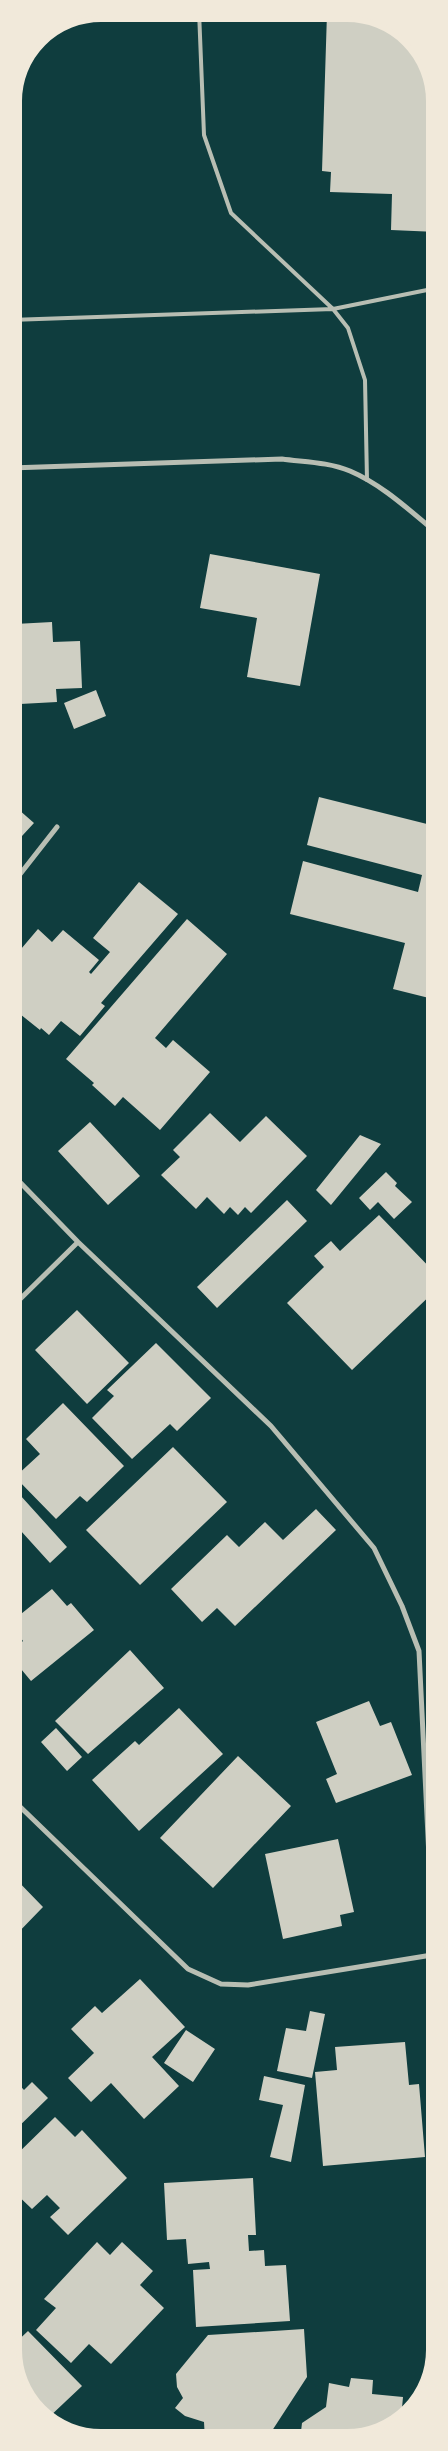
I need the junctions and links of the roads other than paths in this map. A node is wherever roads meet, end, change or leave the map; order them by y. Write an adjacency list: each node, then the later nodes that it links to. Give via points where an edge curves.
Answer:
1 (198, 19): 3 (lane, via 204,135 231,213)
2 (429, 290): 3 (lane)
3 (333, 309): 4 (lane); 6 (lane, via 348,328 365,380)
4 (19, 320)
5 (19, 468): 6 (street, via 282,459 349,471)
6 (366, 480): 7 (street, via 385,490)
7 (429, 526)
8 (57, 826): 9 (street)
9 (19, 875)
10 (19, 1181): 11 (street)
11 (78, 1242): 12 (street); 14 (street, via 271,1426 374,1548 402,1606 419,1652)
12 (19, 1299)
13 (19, 1806): 15 (street, via 188,1969 220,1984 248,1985)
14 (429, 1841)
15 (429, 1955)

